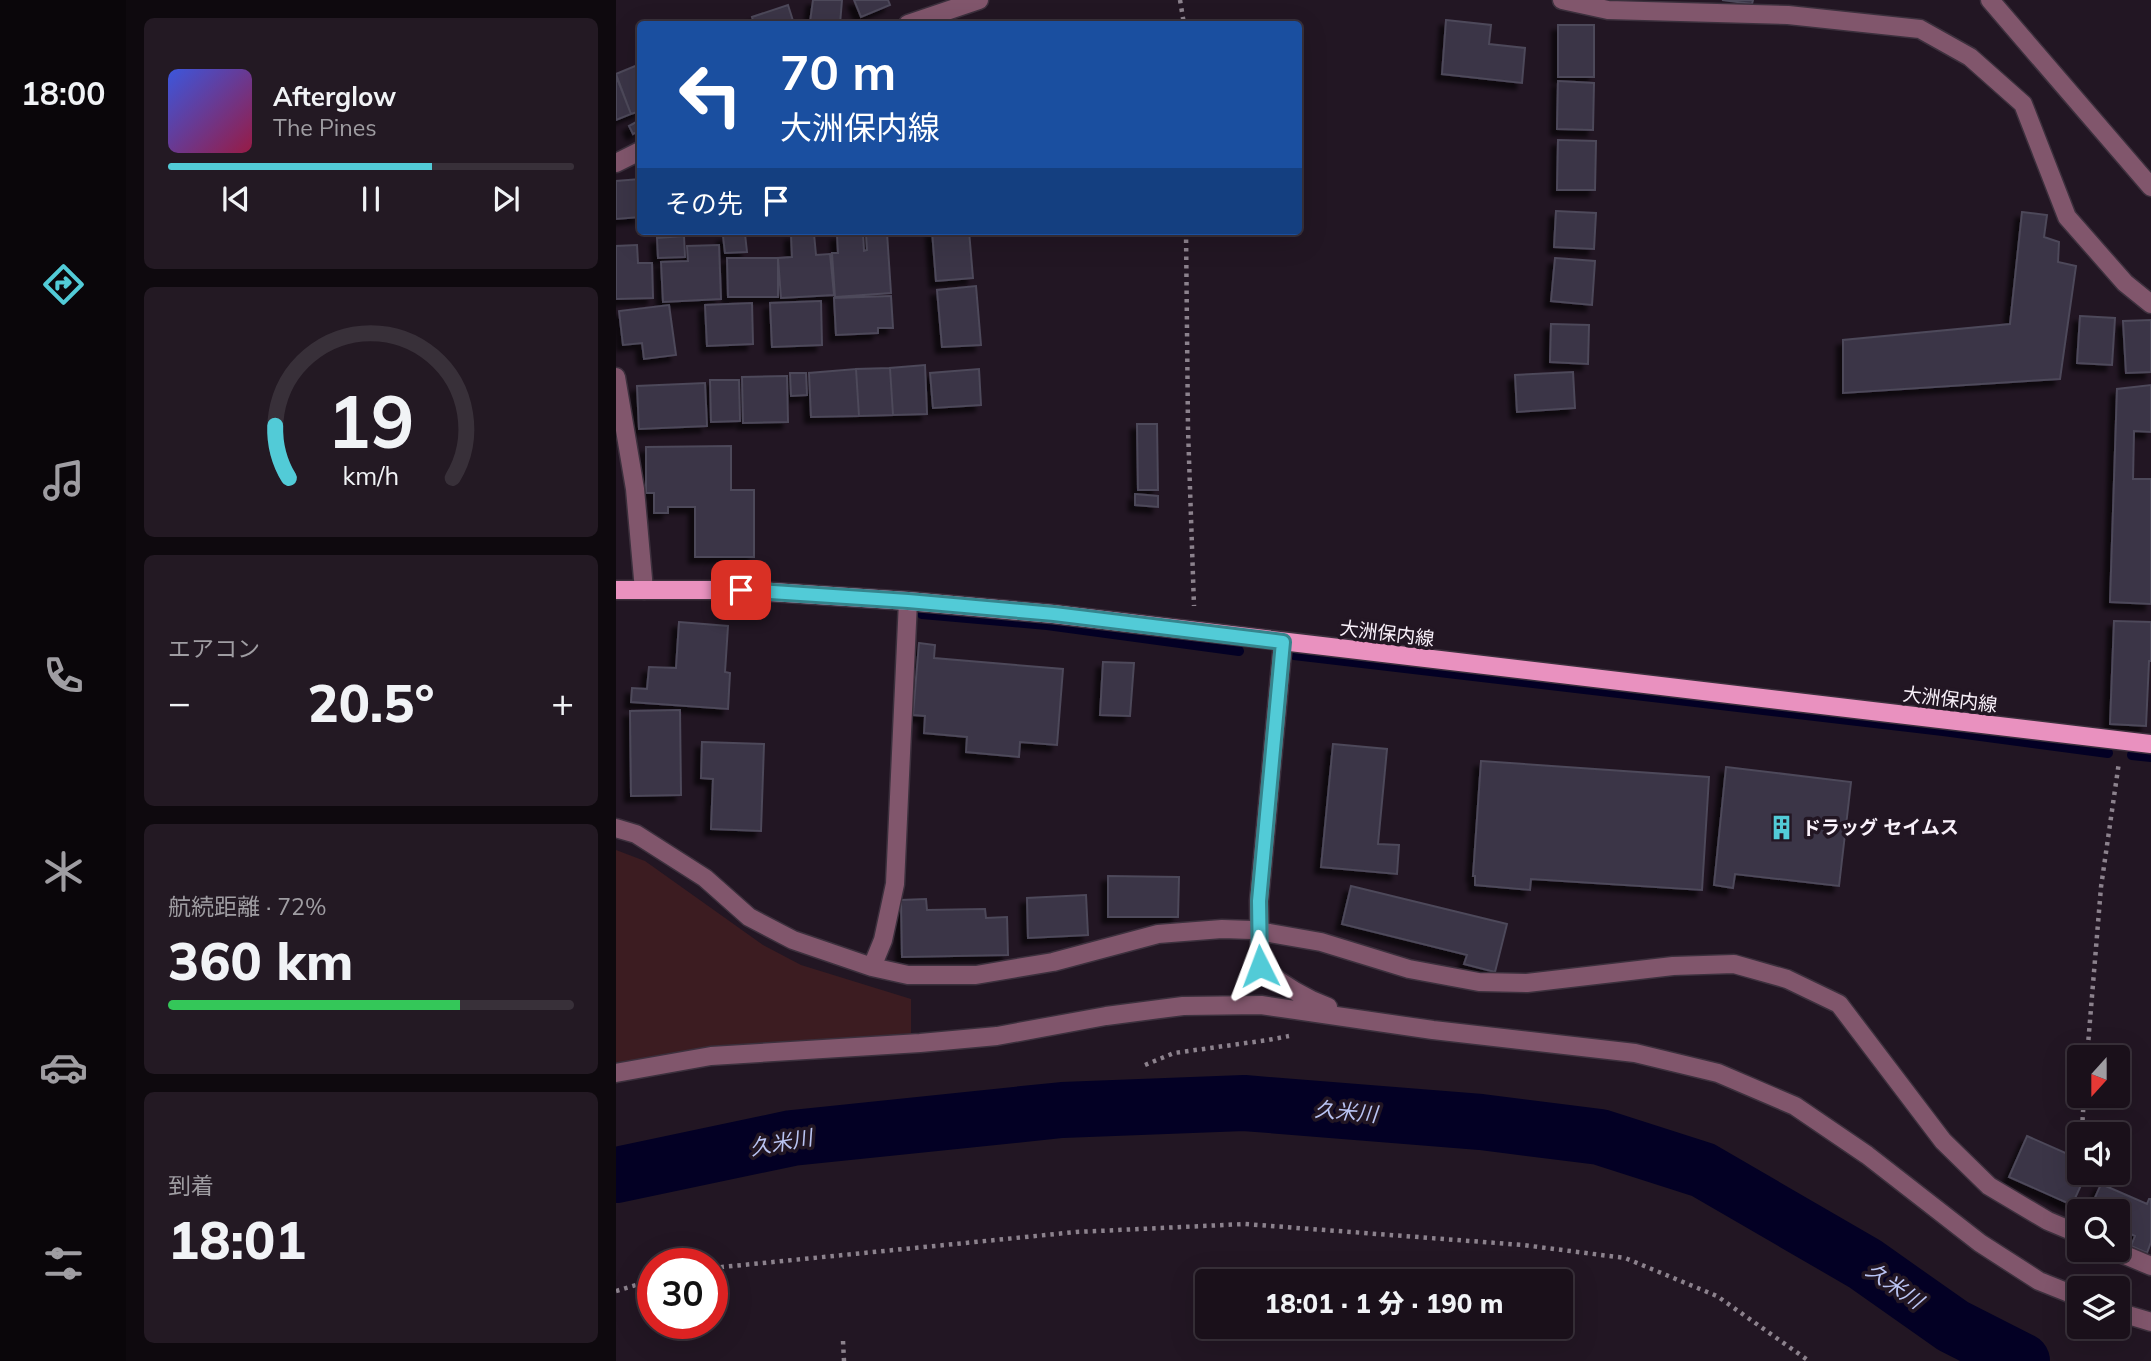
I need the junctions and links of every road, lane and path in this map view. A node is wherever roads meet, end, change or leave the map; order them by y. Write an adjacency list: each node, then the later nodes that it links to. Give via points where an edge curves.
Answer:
1 (979, 0): 5 (street)
2 (1180, 0): 6 (path)
3 (1562, 0): 11 (street, via 1608,10 1788,15 1920,29 1970,57 2023,104 2067,217 2125,283)
4 (1990, 0): 9 (street)
5 (917, 21)
6 (1184, 21)
7 (637, 152): 8 (street)
8 (616, 163)
9 (2151, 187)
10 (1186, 235): 16 (path)
11 (2151, 304)
12 (616, 377): 14 (street, via 635,489)
13 (616, 590): 14 (main road, 大洲保内線)
14 (644, 590): 15 (main road, 大洲保内線, via 741,590)
15 (908, 601): 16 (main road, 大洲保内線); 22 (street, via 895,884)
16 (1195, 632): 17 (main road, 大洲保内線)
17 (1283, 642): 18 (main road, 大洲保内線); 21 (street)
18 (2122, 741): 19 (main road, 大洲保内線); 25 (path, via 2101,887)
19 (2151, 744)
20 (616, 828): 22 (street, via 636,834 705,878 749,918 793,940)
21 (1258, 931): 22 (street, via 1158,934 1053,962 976,975 908,975); 23 (street, via 1260,966 1308,999); 28 (street, via 1321,942 1409,970 1479,982 1527,983 1673,966 1734,964 1787,979 1839,1004 1943,1141 1989,1186)
22 (872, 967)
23 (1358, 1019): 27 (street, via 1261,1005 1184,1006 997,1036 711,1056); 34 (street, via 1635,1053 1718,1073 1795,1106 1980,1243 2039,1281)
24 (1294, 1034): 26 (path, via 1174,1053)
25 (2088, 1045)
26 (1145, 1065)
27 (616, 1073)
28 (2067, 1229)
29 (2130, 1257): 31 (street)
30 (728, 1266): 39 (path, via 1076,1232 1245,1224 1522,1245 1625,1258 1717,1296)
31 (2151, 1266)
32 (637, 1285): 33 (path)
33 (616, 1291)
34 (2067, 1292)
35 (2130, 1316): 36 (street)
36 (2151, 1322)
37 (843, 1340): 38 (path)
38 (844, 1361)
39 (1809, 1361)

